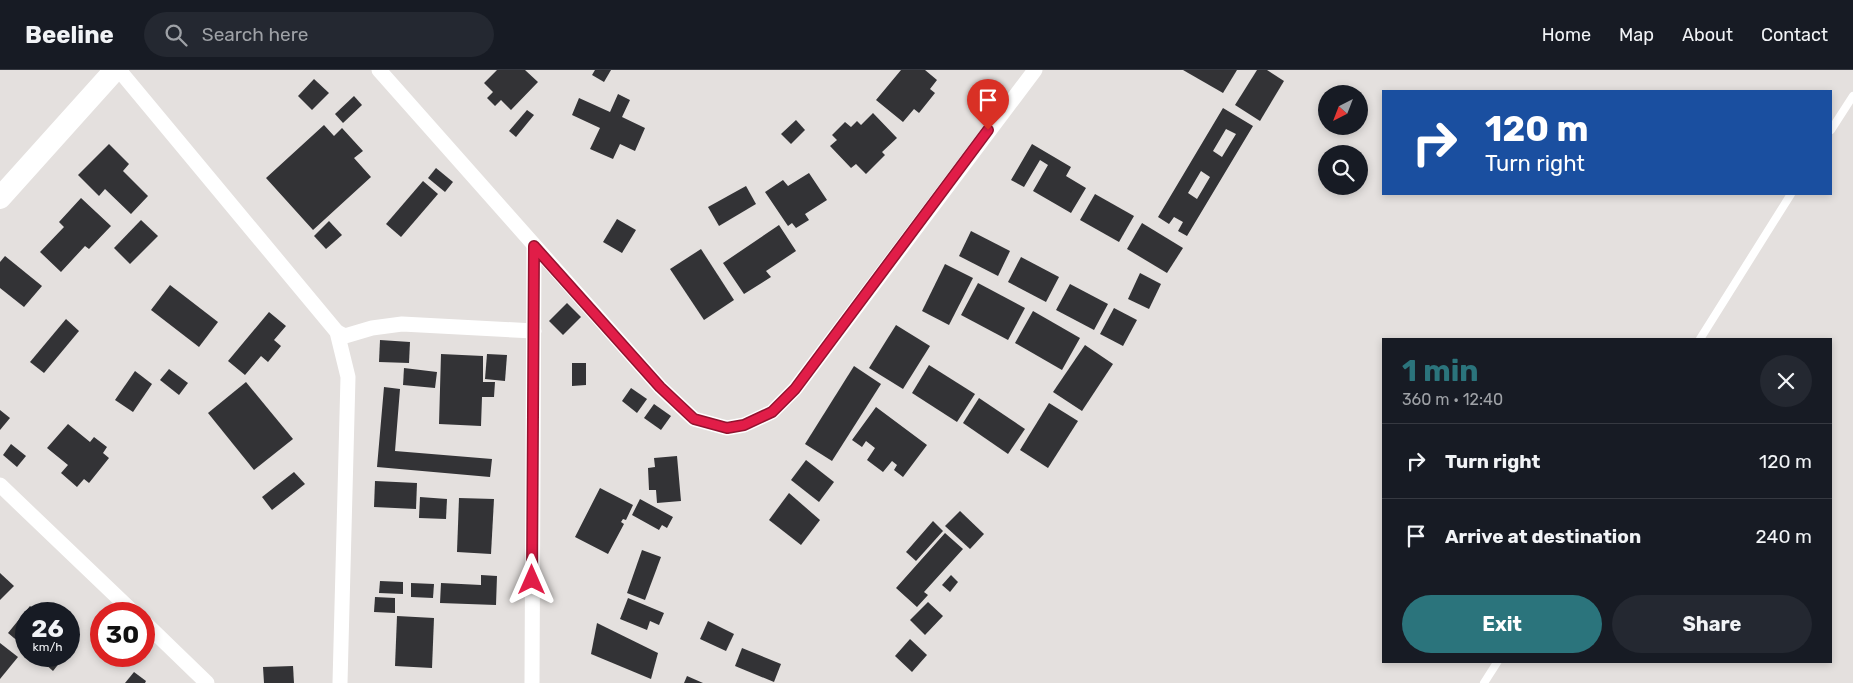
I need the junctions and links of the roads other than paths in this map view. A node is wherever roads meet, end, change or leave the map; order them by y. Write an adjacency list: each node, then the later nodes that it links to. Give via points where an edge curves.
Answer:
1 (115, 70): 8 (street)
2 (120, 70): 11 (street)
3 (379, 70): 9 (street)
4 (1034, 70): 9 (street, via 795,389 772,412 744,425 727,428 694,419 660,387)
5 (1853, 96): 6 (lane)
6 (1832, 128)
7 (1790, 195): 12 (lane)
8 (0, 198)
9 (534, 246): 10 (street)
10 (534, 331): 11 (street, via 402,324 345,336); 19 (street)
11 (337, 332): 18 (street, via 348,377)
12 (1701, 338)
13 (0, 485): 14 (street)
14 (122, 602)
15 (155, 633): 17 (street)
16 (1497, 663): 20 (lane)
17 (207, 683)
18 (340, 683)
19 (532, 683)
20 (1484, 683)

